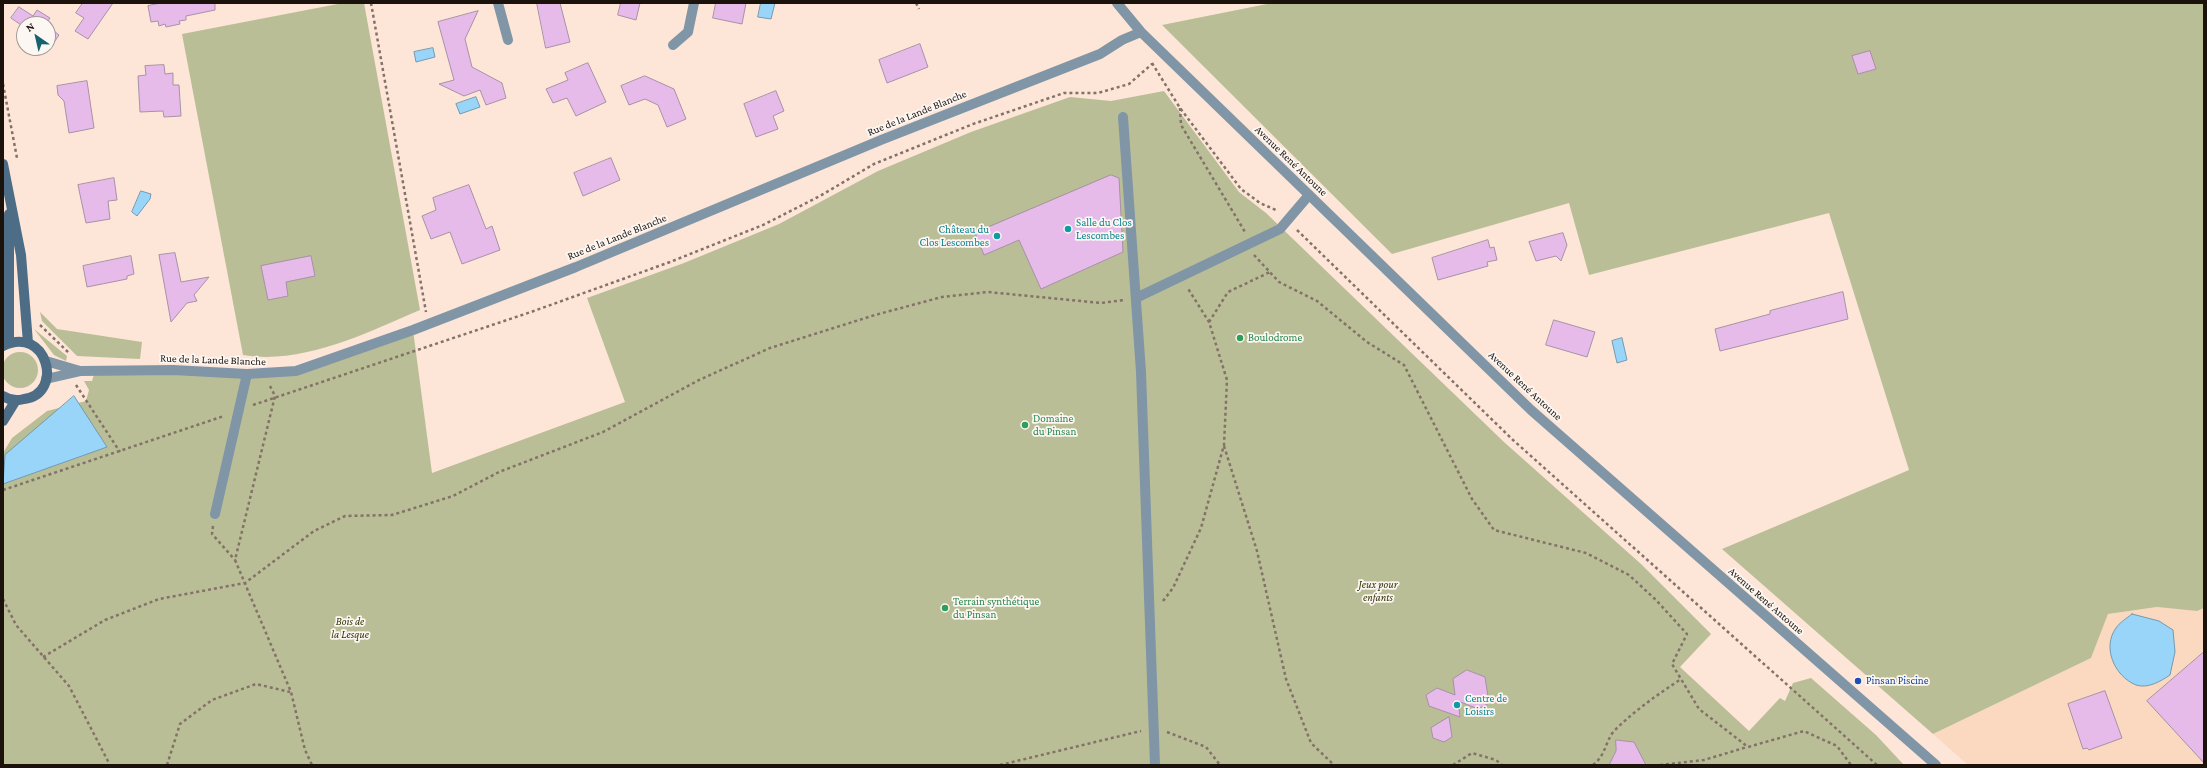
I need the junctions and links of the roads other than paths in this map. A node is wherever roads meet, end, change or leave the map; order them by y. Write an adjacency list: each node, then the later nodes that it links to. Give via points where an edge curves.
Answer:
1 (498, 3): 5 (street)
2 (694, 3): 6 (street, via 688,32)
3 (1117, 3): 4 (street, Avenue René Antoune)
4 (1141, 32): 9 (street, Avenue René Antoune); 18 (street, Rue de la Lande Blanche, via 1100,54 429,324 296,371)
5 (508, 40)
6 (673, 45)
7 (1124, 117): 12 (street)
8 (3, 164): 10 (street)
9 (1309, 195): 12 (street, via 1280,229); 25 (street, Avenue René Antoune, via 1531,410)
10 (9, 196): 11 (street); 14 (street, via 21,255)
11 (6, 288): 13 (street)
12 (1136, 298): 24 (street)
13 (6, 320): 15 (street)
14 (28, 343): 15 (street); 16 (street, via 40,351)
15 (6, 344)
16 (46, 362): 17 (street, Rue de la Lande Blanche); 19 (street)
17 (78, 374): 18 (street, Rue de la Lande Blanche, via 173,370); 19 (street, Rue de la Lande Blanche)
18 (248, 374): 23 (street)
19 (46, 379): 21 (street, via 35,395)
20 (3, 396): 21 (street)
21 (16, 400): 22 (street)
22 (3, 422)
23 (215, 514)
24 (1155, 765)
25 (1936, 765)

